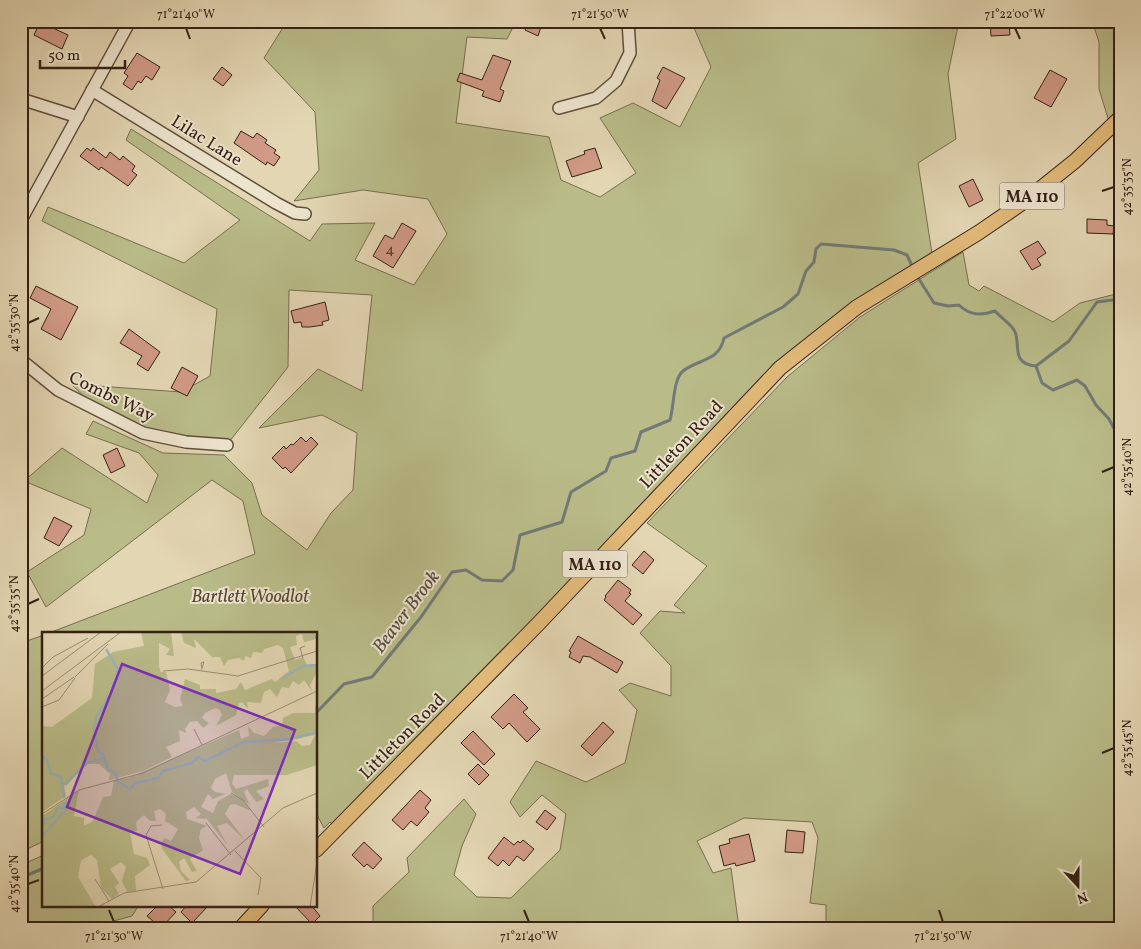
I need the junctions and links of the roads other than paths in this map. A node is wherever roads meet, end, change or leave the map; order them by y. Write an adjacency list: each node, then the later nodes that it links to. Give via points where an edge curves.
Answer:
1 (130, 21): 3 (street)
2 (628, 21): 5 (street, via 630,53 616,81 596,98)
3 (92, 90): 6 (street); 8 (street, Lilac Lane, via 276,203 295,213)
4 (21, 99): 6 (street)
5 (559, 108)
6 (78, 116): 9 (street)
7 (1120, 118): 12 (main road, Littleton Road / MA 110, via 1044,186 992,224 829,327 780,368 540,622)
8 (305, 214)
9 (21, 220)
10 (21, 360): 11 (street, Combs Way, via 58,390 144,433 186,442)
11 (226, 445)
12 (318, 848)
13 (261, 906): 14 (main road)
14 (240, 928)

